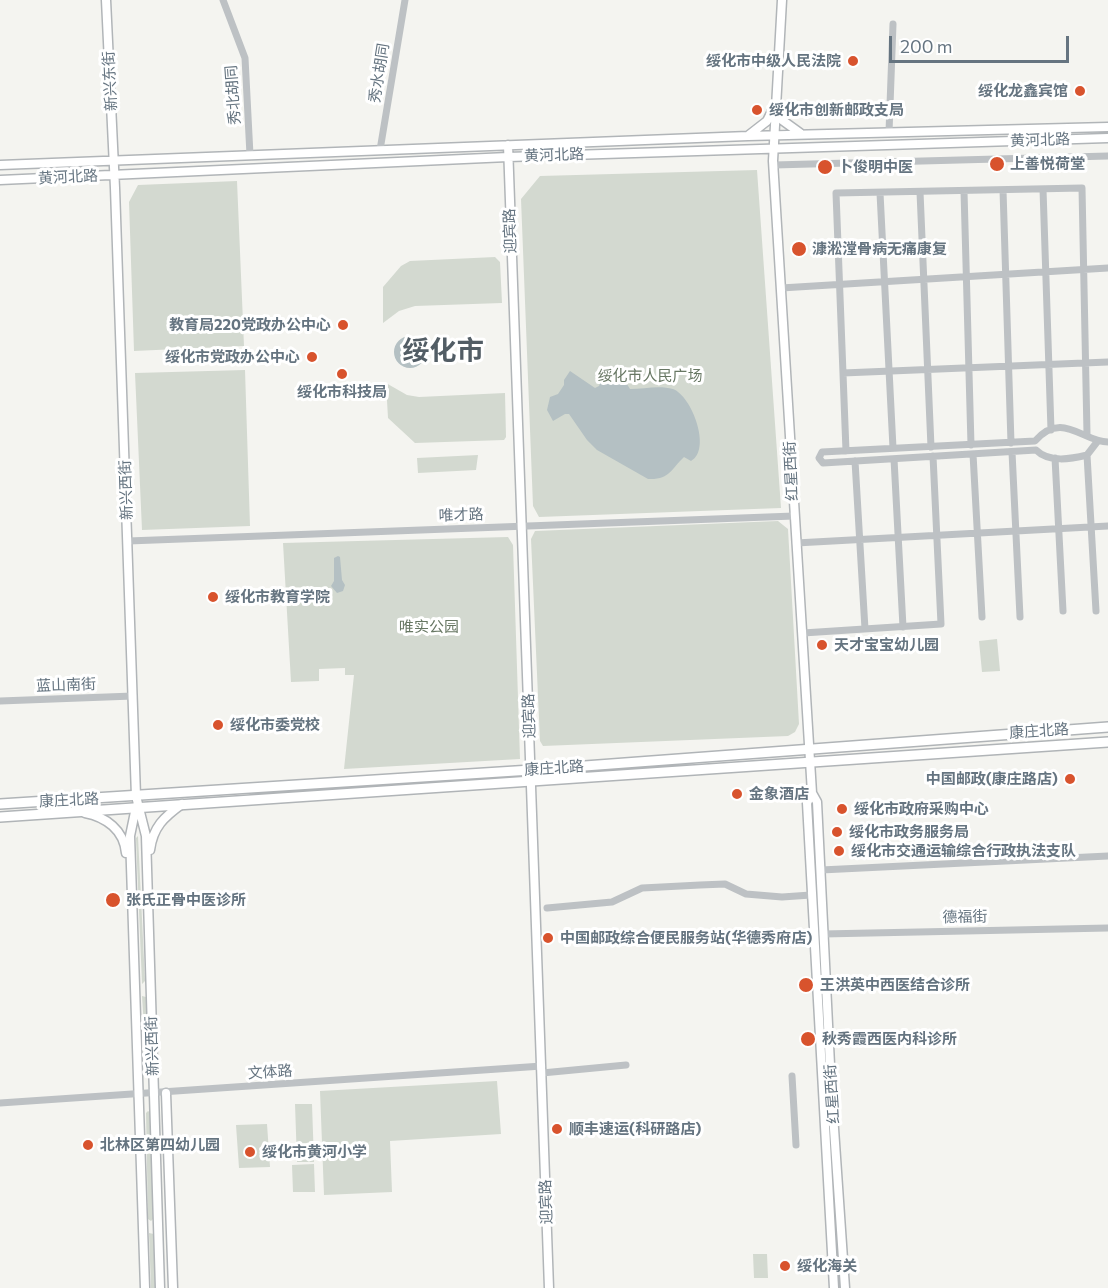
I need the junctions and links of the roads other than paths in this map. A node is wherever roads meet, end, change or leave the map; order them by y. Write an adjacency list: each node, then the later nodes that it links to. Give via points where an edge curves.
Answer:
1 (106, 0): 19 (main road, 新兴东街)
2 (223, 0): 16 (street, 秀北胡同, via 245,58)
3 (405, 0): 15 (street, 秀水胡同)
4 (782, 0): 6 (main road, 红星西街)
5 (893, 24): 8 (street)
6 (777, 99): 9 (main road, via 782,120 792,130); 10 (main road, via 767,121); 11 (main road, 红星西街)
7 (1108, 127): 8 (main road, 黄河北路)
8 (889, 132): 9 (main road, 黄河北路)
9 (808, 135): 11 (main road, 黄河北路)
10 (748, 136): 11 (main road, 黄河北路); 13 (main road, 黄河北路)
11 (775, 136): 14 (main road, 红星西街)
12 (1108, 138): 14 (main road, 黄河北路)
13 (508, 145): 15 (main road, 黄河北路); 18 (main road, 迎宾路)
14 (774, 148): 18 (main road, 黄河北路); 21 (main road, 红星西街)
15 (380, 150): 16 (main road, 黄河北路)
16 (250, 155): 19 (main road, 黄河北路)
17 (1108, 156): 21 (street)
18 (508, 157): 22 (main road, 黄河北路); 64 (main road, 迎宾路)
19 (114, 161): 20 (main road, 黄河北路); 22 (main road, 新兴东街)
20 (0, 165)
21 (774, 165): 37 (main road, 红星西街)
22 (114, 175): 23 (main road, 黄河北路); 72 (main road, 新兴西街)
23 (0, 180)
24 (1043, 189): 25 (street); 30 (street, via 1082,188); 31 (street)
25 (1003, 190): 26 (street); 32 (street)
26 (964, 191): 27 (street); 33 (street)
27 (920, 192): 28 (street); 34 (street)
28 (880, 193): 35 (street); 36 (street, via 836,193)
29 (1108, 268): 30 (street)
30 (1084, 270): 31 (street); 39 (street)
31 (1046, 272): 32 (street); 40 (street)
32 (1006, 275): 33 (street); 41 (street)
33 (966, 277): 34 (street); 42 (street)
34 (924, 280): 35 (street); 43 (street)
35 (885, 282): 36 (street); 44 (street)
36 (840, 285): 37 (street); 45 (street)
37 (781, 288): 62 (main road, 红星西街)
38 (1108, 362): 39 (street)
39 (1086, 363): 40 (street); 47 (street)
40 (1050, 364): 41 (street); 46 (street)
41 (1009, 366): 42 (street); 48 (street)
42 (969, 369): 43 (street); 51 (street)
43 (928, 370): 44 (street); 52 (street)
44 (889, 372): 45 (street); 53 (street)
45 (843, 373): 54 (street)
46 (1051, 430): 47 (street); 48 (street, via 1035,441)
47 (1087, 434): 49 (street)
48 (1011, 442): 51 (street)
49 (1097, 442): 50 (street); 57 (street)
50 (1108, 442)
51 (971, 444): 52 (street)
52 (931, 447): 53 (street)
53 (893, 448): 54 (street)
54 (846, 451): 61 (street, via 822,452 819,458 823,463)
55 (1012, 452): 56 (street); 59 (street, via 1036,450 1042,456); 67 (street)
56 (972, 454): 58 (street); 68 (street)
57 (1087, 455): 59 (street); 65 (street)
58 (933, 456): 60 (street); 69 (street)
59 (1055, 458): 66 (street)
60 (894, 459): 61 (street); 70 (street)
61 (855, 461): 71 (street)
62 (794, 516): 64 (street, 唯才路); 73 (main road, 红星西街)
63 (1108, 526): 65 (street)
64 (523, 527): 72 (street, 唯才路); 87 (main road, 迎宾路)
65 (1091, 527): 66 (street); 75 (street)
66 (1059, 529): 67 (street); 74 (street)
67 (1016, 531): 68 (street); 77 (street)
68 (977, 533): 69 (street); 76 (street)
69 (936, 535): 70 (street); 78 (street, via 941,624)
70 (898, 537): 71 (street); 78 (street)
71 (859, 538): 73 (street); 79 (street)
72 (128, 541): 81 (main road, 新兴西街)
73 (796, 543): 80 (main road, 红星西街)
74 (1063, 611)
75 (1096, 611)
76 (982, 617)
77 (1020, 617)
78 (903, 627): 79 (street)
79 (865, 629): 80 (street)
80 (803, 633): 85 (main road, 红星西街)
81 (133, 696): 82 (street, 蓝山南街); 89 (main road, 新兴西街)
82 (0, 701)
83 (1108, 727): 85 (highway, 康庄北路)
84 (1108, 742): 86 (highway, 康庄北路)
85 (810, 747): 86 (main road, 红星西街); 87 (highway, 康庄北路)
86 (810, 761): 87 (highway, 康庄北路); 88 (main road, 红星西街)
87 (532, 774): 89 (highway, 康庄北路); 90 (highway, 康庄北路); 107 (main road, 迎宾路)
88 (812, 793): 96 (main road, 红星西街, via 817,802); 97 (main road, 红星西街, via 807,803)
89 (135, 796): 91 (highway, 康庄北路); 92 (main road, 新兴西街)
90 (185, 802): 92 (highway, 康庄北路); 98 (main road, via 161,821 152,836)
91 (0, 804)
92 (136, 806): 93 (highway, 康庄北路); 98 (main road, 新兴西街, via 146,836); 99 (main road, 新兴西街, via 130,836)
93 (79, 811): 94 (highway, 康庄北路); 99 (main road, via 103,819 121,836)
94 (0, 817)
95 (1108, 856): 96 (street)
96 (821, 870): 103 (main road, 红星西街)
97 (811, 895): 100 (street, via 746,894 725,884 700,885 642,888 612,902); 102 (main road, 红星西街)
98 (147, 901): 104 (main road, 新兴西街)
99 (132, 902): 105 (main road, 新兴西街)
100 (547, 908)
101 (1108, 928): 103 (street, 德福街)
102 (814, 934): 103 (main road); 109 (main road, 红星西街)
103 (824, 934): 109 (main road, 红星西街)
104 (150, 989): 105 (main road); 111 (main road, 新兴西街)
105 (135, 990): 112 (main road, 新兴西街)
106 (626, 1065): 107 (street, 文体路)
107 (542, 1069): 110 (street, 文体路); 122 (main road, 迎宾路)
108 (792, 1076): 114 (street)
109 (827, 1078): 115 (main road, 红星西街); 116 (main road, 红星西街)
110 (166, 1093): 111 (street, 文体路); 119 (main road)
111 (154, 1094): 112 (street, 文体路); 118 (main road, 新兴西街)
112 (139, 1095): 113 (street, 文体路); 117 (main road, 新兴西街)
113 (0, 1103)
114 (796, 1145)
115 (841, 1225): 116 (main road); 124 (main road, 红星西街)
116 (831, 1226): 123 (main road, 红星西街)
117 (144, 1227): 118 (main road); 121 (main road, 新兴西街)
118 (158, 1227): 120 (main road, 新兴西街)
119 (173, 1283): 120 (main road)
120 (160, 1284)
121 (145, 1287)
122 (549, 1288)
123 (834, 1288)
124 (845, 1288)

